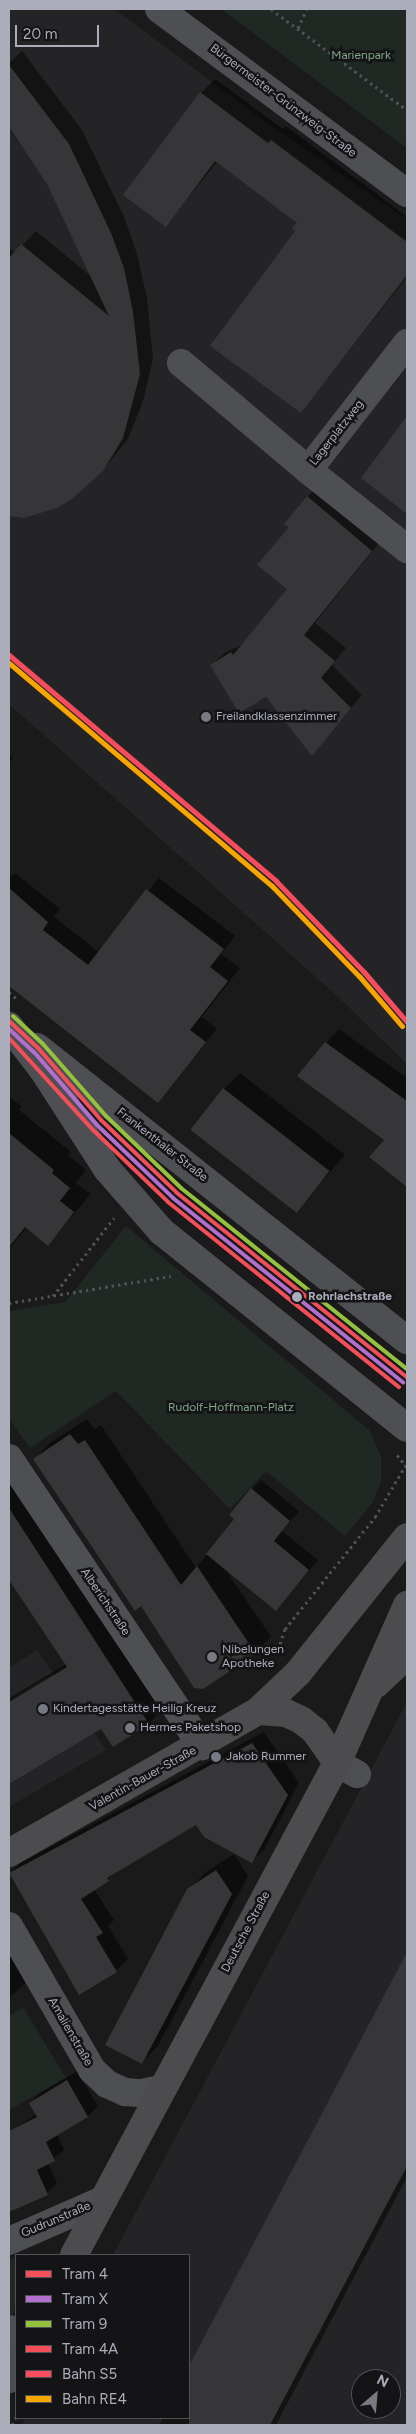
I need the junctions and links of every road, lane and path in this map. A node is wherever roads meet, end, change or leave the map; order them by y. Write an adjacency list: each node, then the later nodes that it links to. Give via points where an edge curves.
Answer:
1 (159, 9): 6 (street, Bürgermeister-Grünzweig-Straße)
2 (272, 9): 4 (path)
3 (307, 9): 4 (path)
4 (298, 28): 5 (path)
5 (407, 110)
6 (407, 193)
7 (407, 343): 9 (street, Lagerplatzweg)
8 (181, 363): 9 (street)
9 (308, 470): 10 (street, Lagerplatzweg)
10 (407, 549)
11 (119, 1212): 13 (path)
12 (179, 1274): 13 (path)
13 (53, 1296): 14 (path)
14 (9, 1303)
15 (407, 1340): 16 (street, Frankenthaler Straße, via 10,1026 43,1070 107,1169 161,1231)
16 (407, 1428)
17 (9, 1458): 25 (street, Alberichstraße)
18 (407, 1465): 22 (path, via 375,1517 285,1628)
19 (407, 1536): 24 (main road, Valentin-Bauer-Straße, via 298,1673)
20 (407, 1605): 23 (main road, Deutsche Straße)
21 (407, 1654): 23 (main road)
22 (276, 1656)
23 (368, 1692): 26 (main road, Deutsche Straße)
24 (258, 1711): 25 (main road, Valentin-Bauer-Straße); 26 (main road, via 286,1713 301,1720 315,1731)
25 (202, 1746): 27 (main road, Valentin-Bauer-Straße)
26 (347, 1769): 29 (main road, Deutsche Straße)
27 (9, 1853)
28 (9, 1926): 29 (street, Amalienstraße, via 92,2070 107,2084 125,2092)
29 (162, 2089): 30 (main road, Deutsche Straße)
30 (103, 2200): 31 (street, Gudrunstraße); 32 (main road, Deutsche Straße)
31 (9, 2241)
32 (75, 2254)
33 (9, 2329): 34 (street)
34 (15, 2340)
35 (15, 2366): 36 (main road)
36 (9, 2378)

